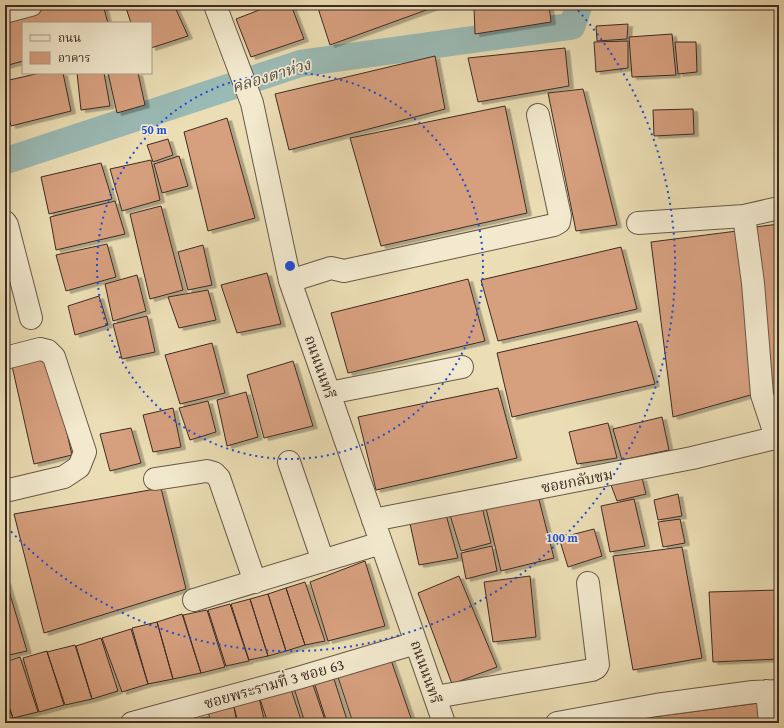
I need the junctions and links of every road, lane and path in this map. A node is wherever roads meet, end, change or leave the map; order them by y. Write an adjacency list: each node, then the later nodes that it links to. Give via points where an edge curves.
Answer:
1 (31, 5): 3 (street)
2 (214, 5): 9 (street, ถนนนนทรี, via 252,103)
3 (5, 12)
4 (538, 116): 9 (street, via 560,216 559,222 344,271 331,268)
5 (779, 208): 6 (street)
6 (744, 216): 8 (street); 14 (street, via 753,283 762,395)
7 (5, 222): 10 (street)
8 (638, 223)
9 (290, 281): 13 (street, ถนนนนทรี)
10 (31, 318)
11 (5, 358): 17 (street, via 40,349 48,351 54,358 85,452 79,467 64,477)
12 (462, 367): 13 (street)
13 (329, 393): 18 (street, ถนนนนทรี)
14 (778, 437): 18 (street, ซอยกลับชม, via 692,458)
15 (289, 462): 20 (street)
16 (155, 479): 21 (street, via 207,471 219,478)
17 (5, 491)
18 (373, 520): 19 (street, ถนนนนทรี)
19 (381, 543): 20 (street); 24 (street, ถนนนนทรี)
20 (323, 561): 21 (street)
21 (255, 582): 23 (street)
22 (588, 583): 26 (street, via 598,665 596,668)
23 (194, 600)
24 (416, 643): 26 (street, ถนนนนทรี); 27 (street, ซอยพระรามที่ 3 ซอย 63)
25 (773, 691): 29 (street, via 656,705); 30 (street)
26 (435, 697): 28 (street, ถนนนนทรี)
27 (132, 723)
28 (444, 723)
29 (557, 723)
30 (770, 723)

